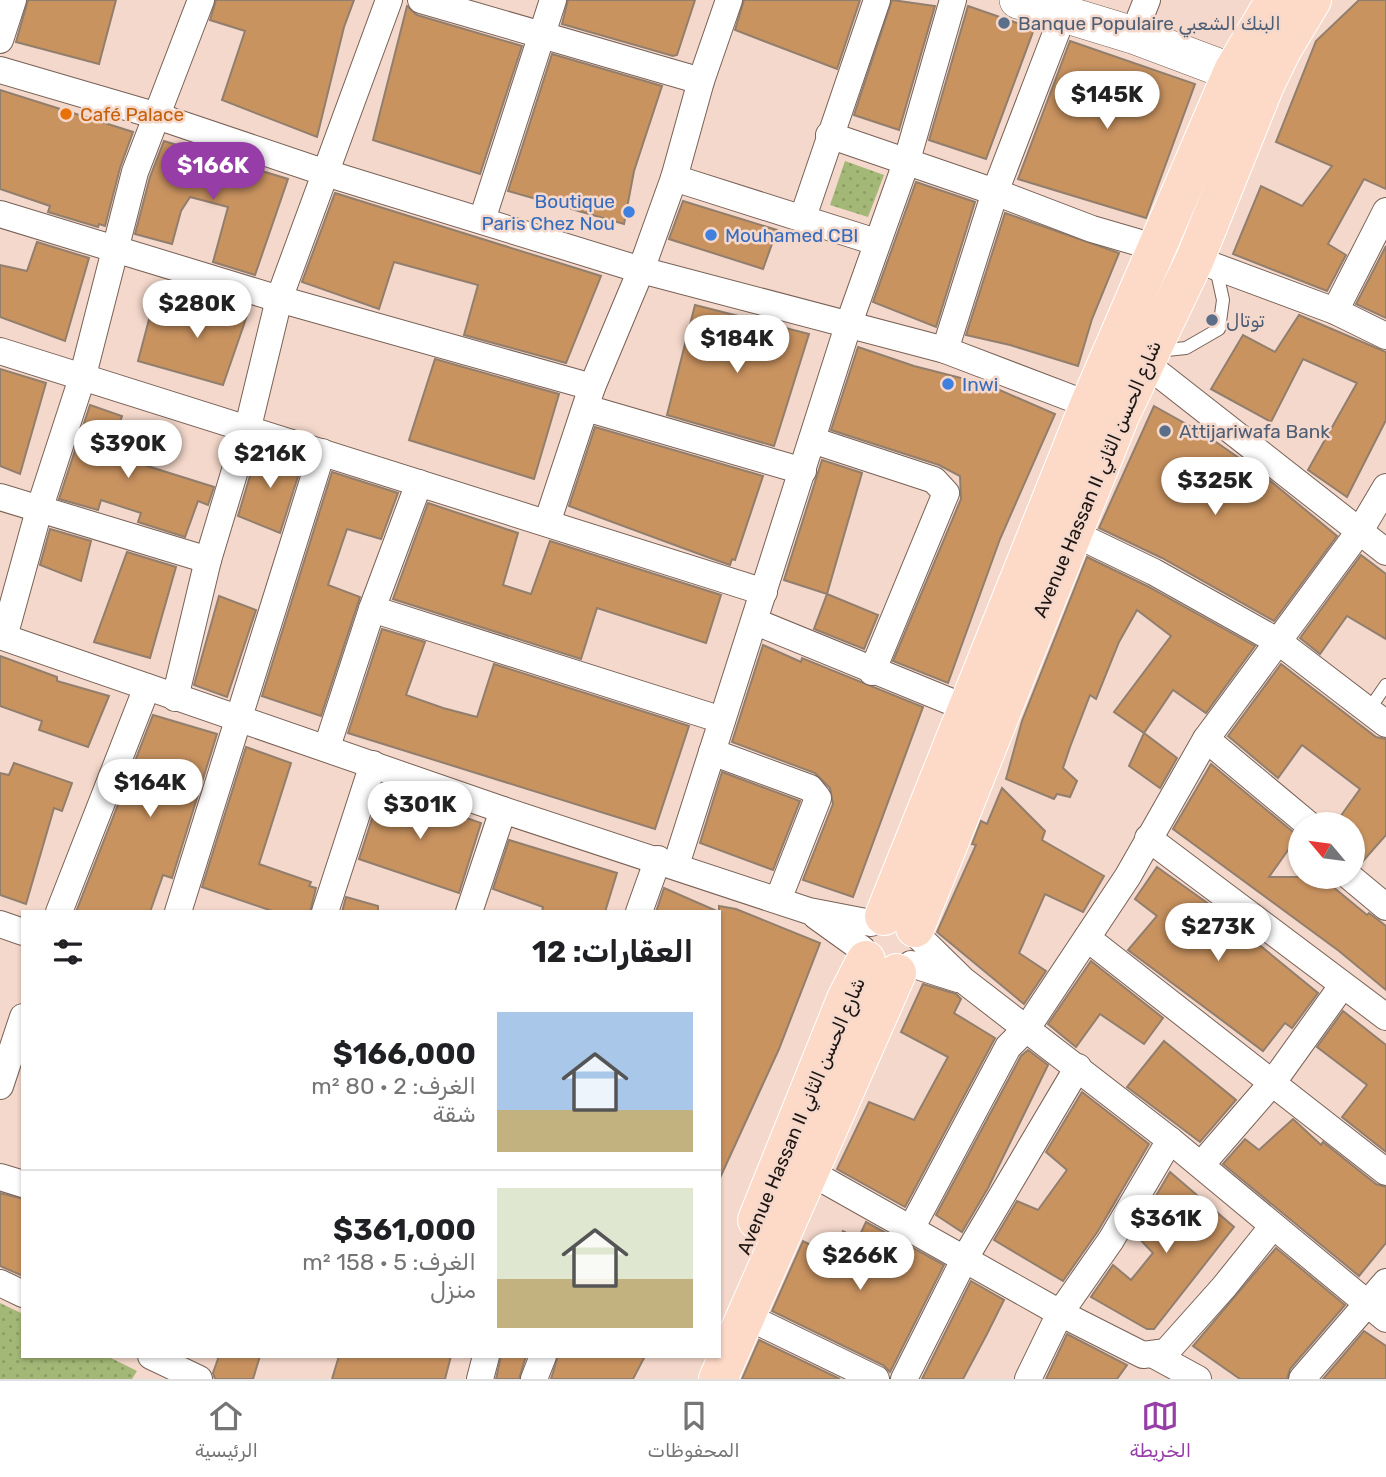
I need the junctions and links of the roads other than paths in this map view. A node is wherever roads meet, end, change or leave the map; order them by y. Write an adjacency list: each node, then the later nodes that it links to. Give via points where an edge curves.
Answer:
1 (13, 0): 15 (street)
2 (201, 0): 19 (street)
3 (389, 0): 22 (street)
4 (421, 0): 13 (street)
5 (554, 0): 13 (street)
6 (729, 0): 18 (street)
7 (877, 0): 20 (street)
8 (953, 0): 21 (street)
9 (1147, 0): 14 (street)
10 (1275, 0): 17 (main road, Avenue Hassan II شارع الحسن الثاني)
11 (1312, 0): 17 (main road, Avenue Hassan II شارع الحسن الثاني, via 1282,50)
12 (1038, 5): 14 (street); 24 (street)
13 (540, 35): 18 (street); 28 (street)
14 (1133, 35): 17 (street)
15 (0, 40)
16 (0, 70): 19 (street)
17 (1249, 78): 30 (main road, Avenue Hassan II شارع الحسن الثاني); 32 (main road, Avenue Hassan II شارع الحسن الثاني)
18 (701, 81): 23 (street)
19 (154, 115): 22 (street); 31 (street)
20 (830, 135): 21 (street); 27 (street)
21 (906, 160): 24 (street); 29 (street)
22 (326, 173): 28 (street); 34 (street)
23 (674, 178): 27 (street); 33 (street)
24 (995, 191): 30 (street, via 1092,229); 38 (street)
25 (1386, 211): 35 (street)
26 (0, 214): 31 (street)
27 (803, 217): 29 (street)
28 (482, 220): 33 (street)
29 (876, 242): 36 (street)
30 (1159, 247): 32 (street); 43 (main road, Avenue Hassan II شارع الحسن الثاني)
31 (116, 248): 34 (street); 41 (street)
32 (1205, 263): 35 (street); 40 (main road, Avenue Hassan II شارع الحسن الثاني); 40 (lane, via 1223,300 1219,329 1186,348)
33 (641, 270): 36 (street); 42 (street)
34 (279, 299): 42 (street); 44 (street)
35 (1335, 311): 37 (street)
36 (848, 326): 38 (street); 45 (street)
37 (1386, 336)
38 (945, 350): 43 (street)
39 (0, 351): 41 (street)
40 (1147, 357): 43 (main road, Avenue Hassan II شارع الحسن الثاني); 53 (street)
41 (83, 375): 44 (street); 51 (street)
42 (589, 398): 47 (street); 52 (street)
43 (1105, 411): 54 (main road, Avenue Hassan II شارع الحسن الثاني); 66 (main road, Avenue Hassan II شارع الحسن الثاني)
44 (248, 428): 46 (street); 56 (street)
45 (812, 440): 47 (street); 62 (street, via 934,480 946,493)
46 (322, 452): 48 (street); 68 (street)
47 (803, 471): 57 (street)
48 (419, 483): 52 (street); 58 (street)
49 (1386, 487): 53 (street)
50 (0, 497): 51 (street)
51 (40, 510): 56 (street); 60 (street)
52 (547, 523): 57 (street)
53 (1361, 529): 55 (street); 61 (street)
54 (1073, 533): 61 (street); 66 (main road, Avenue Hassan II شارع الحسن الثاني)
55 (1386, 552)
56 (208, 560): 65 (street)
57 (764, 592): 59 (street)
58 (372, 609): 69 (street); 71 (street)
59 (756, 622): 62 (street); 69 (street)
60 (2, 637): 64 (street)
61 (1279, 642): 67 (street); 70 (street)
62 (872, 672): 66 (street)
63 (1386, 685): 67 (lane)
64 (147, 687): 65 (street); 81 (street)
65 (175, 698): 68 (street)
66 (981, 714): 89 (main road, Avenue Hassan II شارع الحسن الثاني)
67 (1377, 718)
68 (239, 719): 71 (street); 82 (street)
69 (722, 720): 72 (street)
70 (1206, 739): 75 (street); 76 (street)
71 (327, 747): 73 (street)
72 (712, 752): 77 (street); 79 (street, via 810,788 818,798)
73 (373, 764): 74 (street); 83 (street)
74 (503, 810): 77 (street); 84 (street)
75 (1294, 812)
76 (1148, 838): 88 (street); 90 (street)
77 (667, 862): 79 (street); 85 (street)
78 (1364, 889): 80 (street)
79 (778, 900): 89 (street)
80 (1386, 907)
81 (60, 910)
82 (185, 910)
83 (326, 910)
84 (471, 910)
85 (640, 910)
86 (0, 924): 87 (street)
87 (21, 931)
88 (1087, 938): 93 (street); 97 (street)
89 (891, 944): 93 (street, via 964,980); 100 (main road, Avenue Hassan II شارع الحسن الثاني); 111 (main road, Avenue Hassan II شارع الحسن الثاني, via 846,999)
90 (1342, 986): 91 (street); 97 (street)
91 (1386, 1017)
92 (21, 1021): 94 (street)
93 (1027, 1028): 95 (street); 105 (street, via 1008,1047)
94 (6, 1050): 96 (street)
95 (1078, 1067): 98 (street); 106 (street)
96 (8, 1082)
97 (1273, 1082): 99 (street); 101 (street)
98 (1170, 1140): 99 (street); 112 (street, via 1111,1240)
99 (1201, 1165): 104 (street)
100 (808, 1171): 105 (street); 111 (main road, Avenue Hassan II شارع الحسن الثاني)
101 (1386, 1172)
102 (0, 1177): 103 (street)
103 (21, 1184)
104 (1273, 1226): 110 (street); 114 (street, via 1187,1330 1166,1352)
105 (912, 1227): 106 (street)
106 (965, 1258): 112 (street); 125 (street)
107 (1386, 1282): 110 (street)
108 (0, 1283): 109 (street)
109 (21, 1293)
110 (1367, 1301): 113 (street); 128 (street)
111 (732, 1312): 123 (main road, Avenue Hassan II شارع الحسن الثاني); 124 (street)
112 (1060, 1313): 114 (street, via 1132,1351); 126 (street)
113 (1386, 1319)
114 (1154, 1355): 127 (street)
115 (485, 1358): 120 (street)
116 (542, 1358): 121 (street)
117 (698, 1358): 122 (main road)
118 (154, 1365): 119 (street)
119 (199, 1379)
120 (480, 1379)
121 (534, 1379)
122 (690, 1379)
123 (718, 1379)
124 (876, 1379)
125 (904, 1379)
126 (1028, 1379)
127 (1198, 1379)
128 (1302, 1379)

